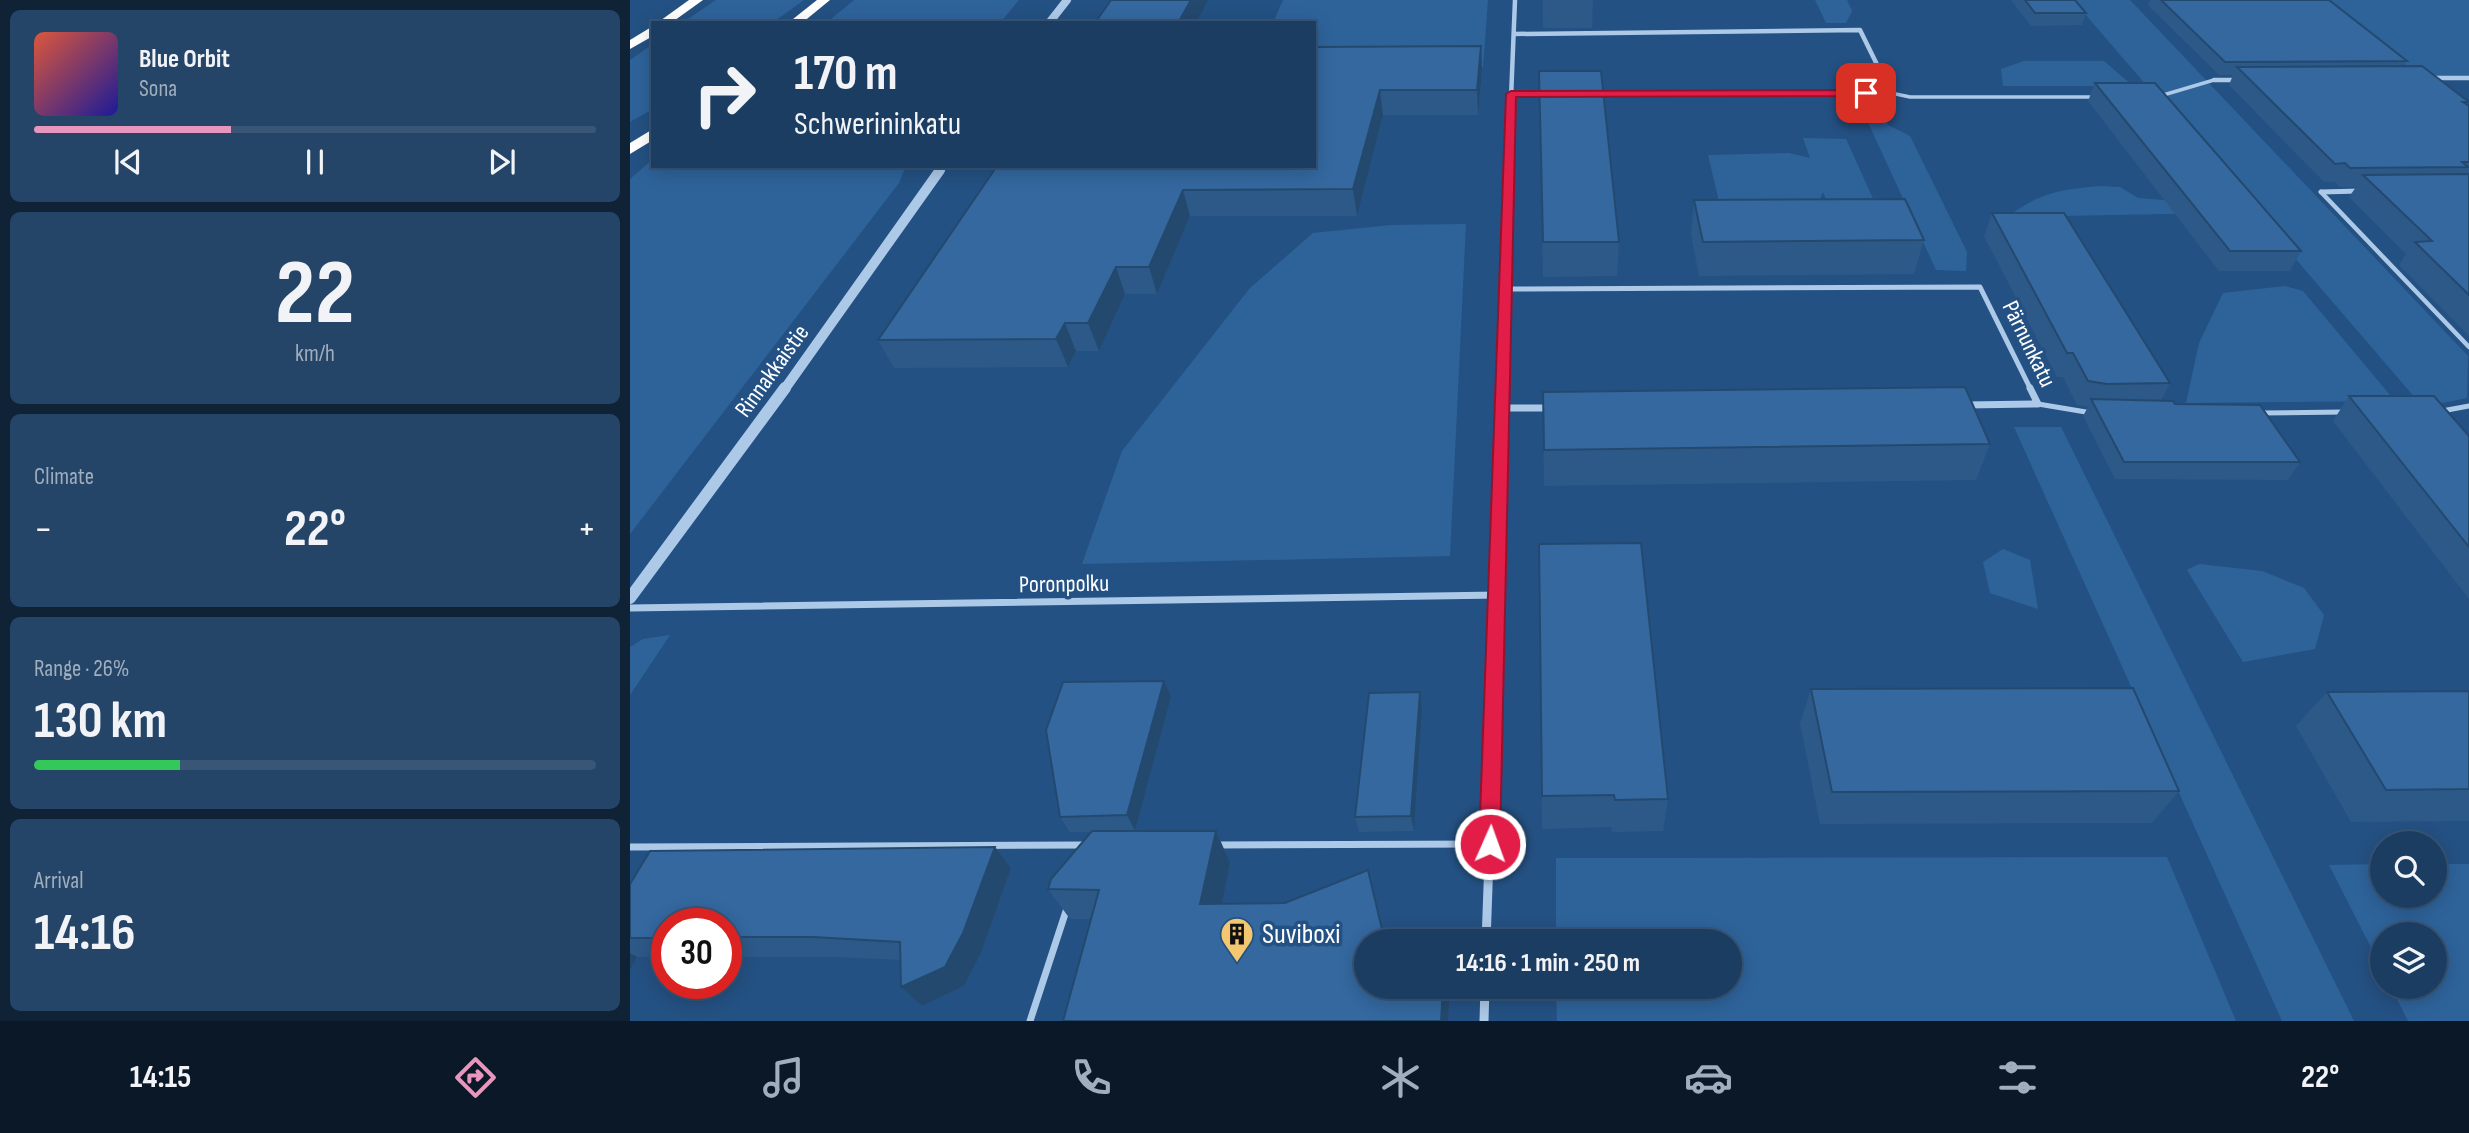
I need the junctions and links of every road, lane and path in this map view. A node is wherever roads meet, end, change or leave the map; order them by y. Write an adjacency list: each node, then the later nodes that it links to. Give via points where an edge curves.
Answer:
1 (697, 0): 5 (highway)
2 (824, 0): 6 (highway)
3 (1067, 0): 7 (street)
4 (1515, 0): 9 (street)
5 (666, 21)
6 (797, 21)
7 (1051, 21)
8 (651, 31): 10 (highway)
9 (1514, 34): 15 (street, via 1860,30); 16 (street)
10 (630, 45)
11 (2469, 78): 12 (street)
12 (2423, 79)
13 (2214, 80): 14 (street); 20 (lane)
14 (2241, 80)
15 (1891, 93): 18 (street); 19 (lane, via 1910,97)
16 (1511, 94): 17 (street); 26 (street)
17 (1557, 94)
18 (1594, 94)
19 (2102, 97)
20 (2152, 97)
21 (651, 134): 22 (highway)
22 (630, 150)
23 (942, 168): 38 (street, Rinnakkaistie)
24 (2375, 191): 25 (street)
25 (2321, 192): 27 (lane)
26 (1504, 289): 28 (street, Pärnunkatu, via 1980,287); 31 (street)
27 (2469, 347)
28 (2038, 404): 29 (street, Pärnunkatu); 35 (lane)
29 (1964, 405)
30 (2469, 406): 33 (lane)
31 (1503, 408): 32 (street); 37 (street)
32 (1562, 408)
33 (2431, 411)
34 (2352, 412): 36 (lane)
35 (2095, 413)
36 (2257, 413)
37 (1498, 595): 39 (street, Poronpolku); 40 (street)
38 (630, 598)
39 (630, 608)
40 (1490, 844): 43 (lane); 47 (street)
41 (1088, 845): 42 (lane); 44 (lane); 45 (lane)
42 (1101, 845)
43 (1208, 845)
44 (630, 847)
45 (1084, 858)
46 (1071, 896): 49 (lane)
47 (1487, 929)
48 (1485, 999): 50 (street)
49 (1030, 1021)
50 (1484, 1021)

